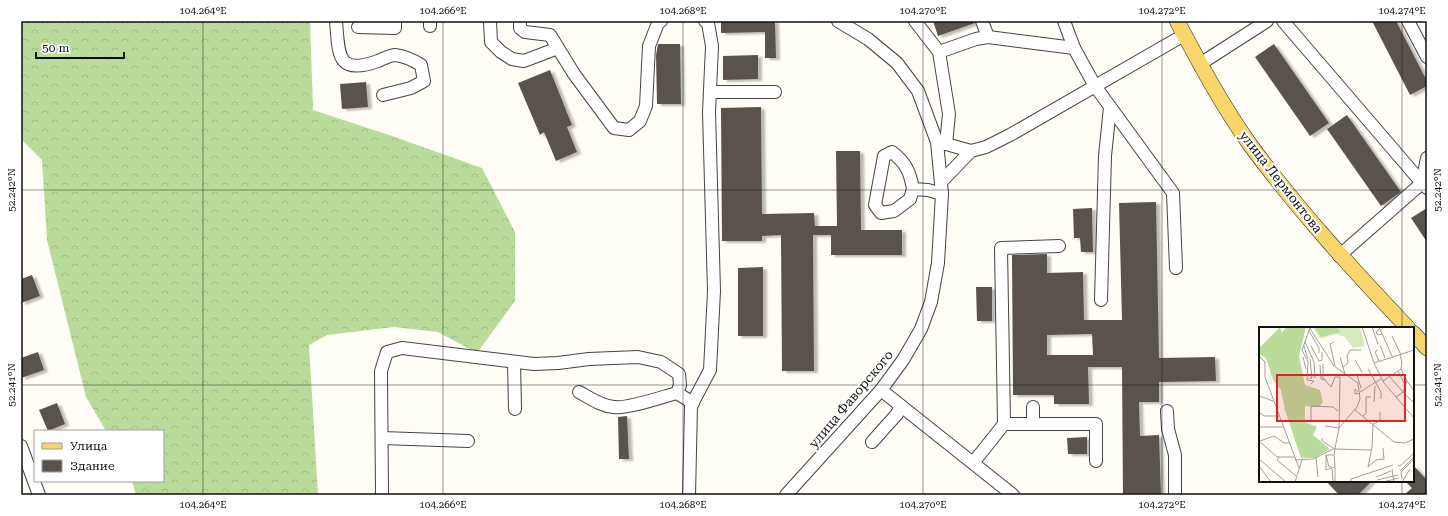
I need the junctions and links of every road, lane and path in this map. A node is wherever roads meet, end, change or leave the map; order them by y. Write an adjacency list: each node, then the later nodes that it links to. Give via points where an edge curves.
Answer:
1 (336, 21): 26 (street, via 340,56 349,65 366,65 394,55 408,58 421,65 424,81 411,88)
2 (395, 21): 15 (street, via 395,28)
3 (490, 21): 18 (street, via 491,42 512,59 524,61)
4 (520, 21): 18 (street, via 520,28 525,32 550,35)
5 (661, 21): 18 (street, via 649,46 646,106 640,121 629,130 614,128)
6 (705, 21): 24 (street, via 708,23 712,46)
7 (838, 21): 28 (street, улица Фаворского, via 868,39 897,64 918,91)
8 (915, 21): 20 (street)
9 (982, 21): 17 (street)
10 (1064, 21): 19 (street)
11 (1177, 21): 16 (main road, улица Лермонтова)
12 (1266, 21): 22 (street)
13 (1283, 21): 31 (street)
14 (1408, 21): 21 (street)
15 (358, 27)
16 (1184, 35): 22 (main road, улица Лермонтова); 23 (street)
17 (988, 36): 19 (street); 20 (street)
18 (558, 48)
19 (1074, 48): 23 (street)
20 (939, 52): 28 (street, via 949,114)
21 (1427, 57)
22 (1200, 64): 35 (main road, улица Лермонтова, via 1250,145)
23 (1095, 86): 27 (street); 29 (street, via 1010,135)
24 (710, 92): 25 (street); 45 (street, via 714,291 710,370)
25 (775, 92)
26 (383, 95)
27 (1110, 107): 36 (street, via 1174,193); 37 (street, via 1105,156)
28 (942, 143): 29 (street); 32 (street, улица Фаворского)
29 (971, 151): 32 (street)
30 (1427, 158): 31 (street)
31 (1425, 185): 35 (street)
32 (942, 188): 33 (street); 42 (street, улица Фаворского, via 938,263 931,302 921,329)
33 (913, 189): 33 (street, via 910,199 894,211 881,212 876,205 884,156 892,152 902,160 910,175)
34 (1059, 246): 50 (street, via 1001,248)
35 (1340, 256): 38 (main road, улица Лермонтова)
36 (1176, 268)
37 (1101, 300)
38 (1407, 327)
39 (1414, 335): 40 (main road)
40 (1427, 348)
41 (514, 362): 44 (street, via 540,364 638,357 661,362 679,374); 48 (street); 52 (street, via 402,348 387,352 381,371)
42 (881, 390): 46 (street); 62 (street, улица Фаворского)
43 (579, 392): 44 (street, via 600,404 614,407 624,407)
44 (678, 393): 45 (street)
45 (693, 403): 61 (street)
46 (901, 406): 54 (street); 58 (street)
47 (1033, 407): 51 (street)
48 (515, 409)
49 (1167, 411): 64 (street, via 1168,429 1175,455)
50 (1004, 424): 51 (street); 58 (street)
51 (1033, 424): 57 (street, via 1096,424)
52 (382, 438): 53 (street); 60 (street)
53 (468, 441)
54 (872, 442)
55 (21, 446): 56 (street)
56 (24, 460): 59 (street)
57 (1096, 461)
58 (973, 463): 63 (street)
59 (39, 495)
60 (382, 495)
61 (689, 495)
62 (786, 495)
63 (1013, 495)
64 (1175, 495)

